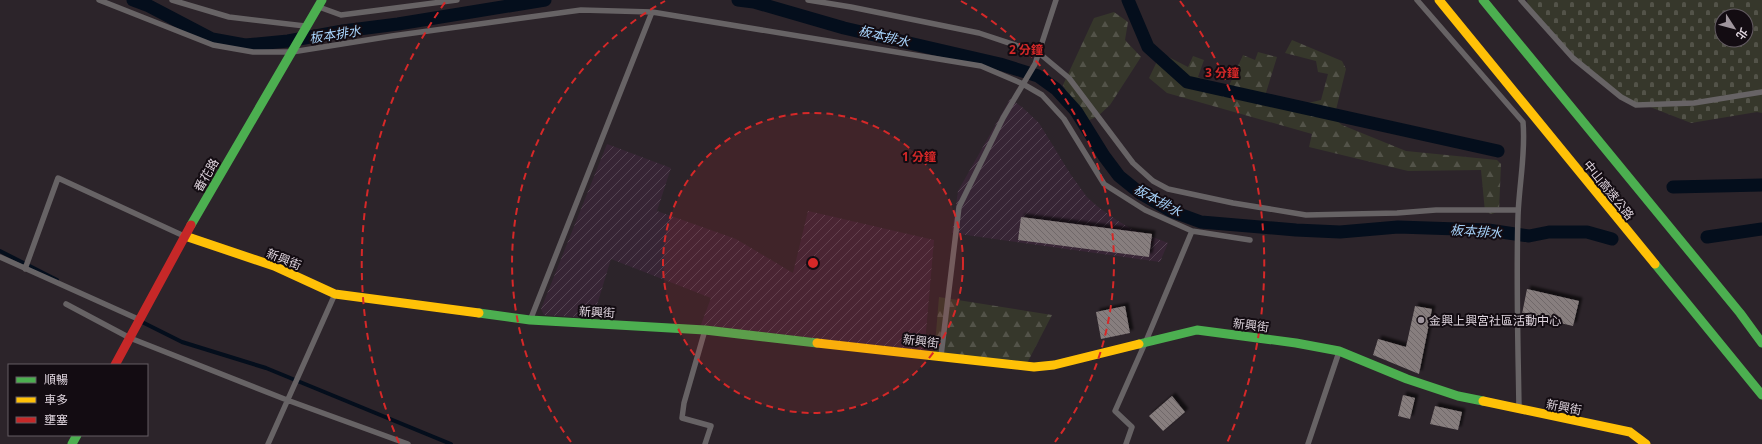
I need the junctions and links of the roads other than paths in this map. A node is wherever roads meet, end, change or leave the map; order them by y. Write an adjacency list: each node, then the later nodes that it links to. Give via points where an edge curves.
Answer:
1 (99, 0): 13 (lane, via 213,45 253,52)
2 (172, 0): 12 (lane, via 229,16)
3 (457, 0): 10 (lane, via 341,15)
4 (808, 0): 14 (lane, via 979,33)
5 (1056, 0): 14 (lane)
6 (1417, 0): 17 (lane, via 1523,122 1524,140)
7 (1439, 0): 34 (main road, 中山高速公路)
8 (1483, 0): 30 (main road, 中山高速公路)
9 (1525, 2): 16 (lane, via 1573,58 1621,97 1636,105 1694,102)
10 (320, 3): 12 (main road, 番花路)
11 (652, 12): 13 (lane, via 581,10); 15 (lane, via 981,66); 26 (lane)
12 (307, 26): 13 (main road, 番花路)
13 (292, 52): 19 (main road, 番花路)
14 (1039, 53): 15 (lane); 17 (lane, via 1068,78 1133,163 1153,181 1168,189 1306,215)
15 (1023, 84): 18 (lane, via 1042,95 1064,119 1104,184 1144,210); 32 (lane, via 1002,118 959,207)
16 (1762, 92)
17 (1518, 210): 36 (lane, via 1516,271)
18 (1192, 232): 20 (lane); 29 (lane)
19 (185, 236): 22 (lane, via 58,178); 23 (main road, 新興街, via 274,266); 25 (main road, 番花路)
20 (1250, 240)
21 (0, 257): 22 (lane)
22 (25, 269): 25 (lane)
23 (335, 294): 26 (main road, 新興街); 35 (lane)
24 (66, 304): 28 (lane)
25 (140, 320): 28 (main road, 番花路)
26 (530, 320): 27 (main road, 新興街)
27 (705, 330): 32 (main road, 新興街); 39 (lane, via 682,418 712,426)
28 (130, 338): 33 (main road, 番花路); 35 (lane)
29 (1146, 341): 31 (main road, 新興街, via 1197,330); 32 (main road, 新興街, via 1054,365 1041,366); 40 (lane, via 1115,411 1132,427)
30 (1762, 343)
31 (1339, 351): 36 (main road, 新興街, via 1407,379 1458,396); 41 (lane)
32 (942, 356)
33 (116, 364)
34 (1762, 395)
35 (287, 400): 37 (lane); 38 (lane)
36 (1519, 410): 42 (main road, 新興街, via 1630,432)
37 (268, 444)
38 (408, 444)
39 (705, 444)
40 (1126, 444)
41 (1308, 444)
42 (1646, 444)

